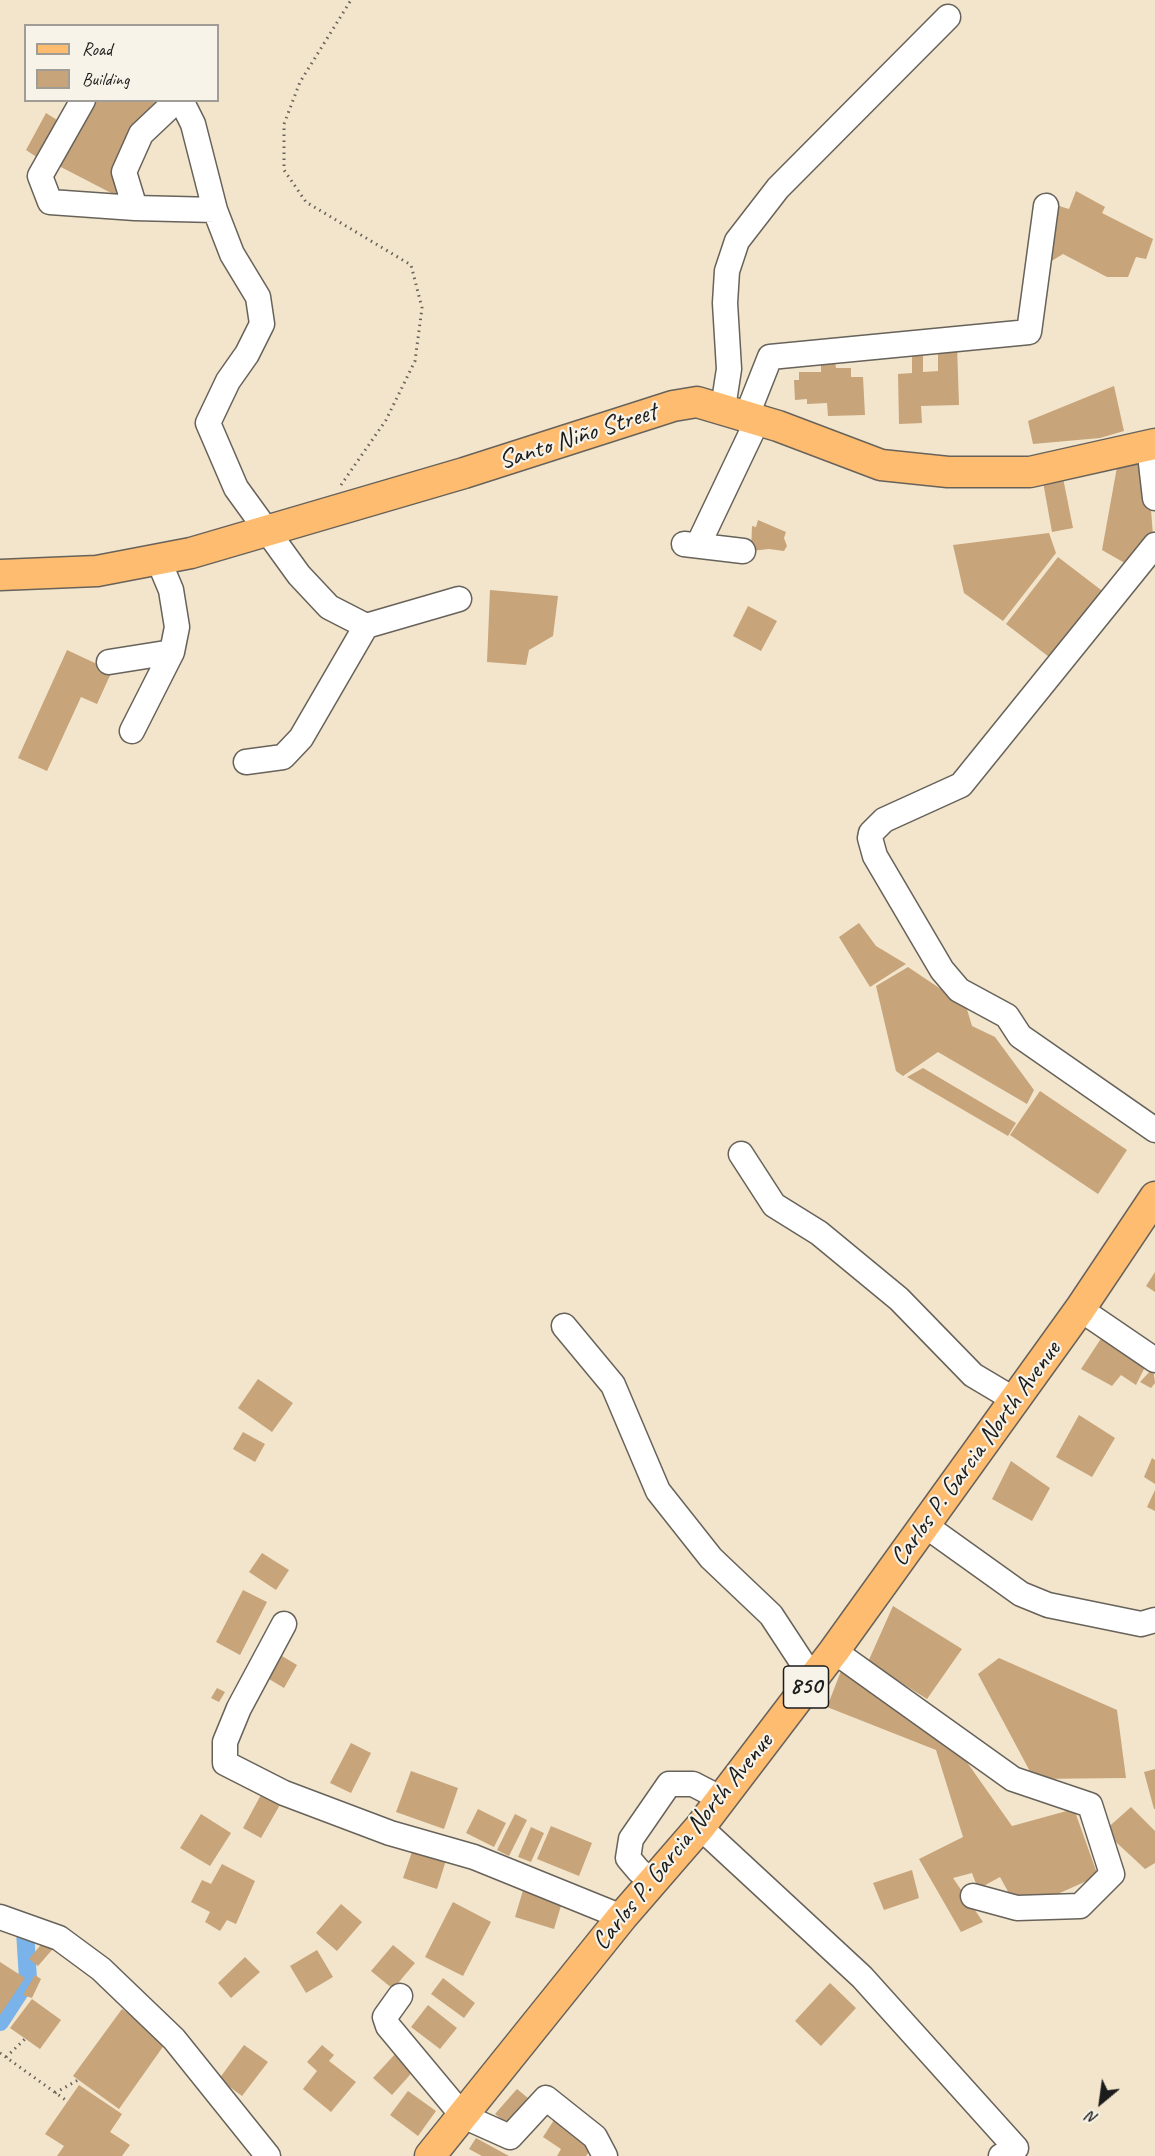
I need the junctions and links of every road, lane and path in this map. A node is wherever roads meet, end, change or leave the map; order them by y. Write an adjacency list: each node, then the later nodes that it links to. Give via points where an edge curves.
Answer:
1 (351, 0): 11 (path, via 300,82 284,124 284,170 306,202 411,265 423,308 415,361 387,420)
2 (948, 17): 9 (street, via 778,188 737,241 727,271 725,303 729,369)
3 (82, 102): 7 (street, via 40,176 50,202)
4 (177, 102): 7 (street, via 141,134 124,172)
5 (180, 102): 8 (street, via 193,124)
6 (1046, 207): 9 (street, via 1029,332 770,357)
7 (135, 208): 8 (street)
8 (215, 210): 13 (street, via 232,254 258,297 262,324 208,423 236,488)
9 (743, 414): 10 (main road, Santo Niño Street, via 881,465 948,472 1030,472); 13 (main road, Santo Niño Street, via 697,402 673,406); 15 (street, via 692,544)
10 (1152, 445): 12 (street)
11 (339, 487)
12 (1155, 498)
13 (268, 530): 16 (main road, Santo Niño Street); 19 (street, via 298,575 329,607)
14 (1155, 545): 24 (street, via 962,785 884,820 870,838 875,856 942,970 959,990 1007,1016 1020,1036)
15 (743, 551)
16 (158, 560): 17 (main road, Santo Niño Street, via 97,571); 20 (street, via 171,590 177,627)
17 (0, 574)
18 (459, 598): 19 (street)
19 (366, 626): 23 (street, via 301,738 283,757)
20 (172, 652): 21 (street); 22 (street)
21 (109, 662)
22 (132, 731)
23 (246, 762)
24 (1155, 1130)
25 (741, 1154): 30 (street, via 774,1205 819,1233 899,1299 973,1375)
26 (1155, 1197): 27 (main road, Carlos P. Garcia North Avenue / 850)
27 (1080, 1309): 29 (street); 30 (main road, Carlos P. Garcia North Avenue / 850)
28 (564, 1326): 35 (street, via 613,1385 658,1491 711,1558 771,1615)
29 (1155, 1360)
30 (1015, 1400): 31 (main road, Carlos P. Garcia North Avenue / 850)
31 (926, 1526): 32 (street, via 1021,1594 1048,1605 1141,1624); 34 (main road, Carlos P. Garcia North Avenue / 850)
32 (1155, 1620)
33 (284, 1624): 41 (street, via 239,1708 225,1743 225,1763 284,1793 390,1833 474,1857)
34 (834, 1651): 35 (main road, Carlos P. Garcia North Avenue / 850); 39 (street, via 1013,1779 1090,1805 1112,1874 1080,1906 1017,1908)
35 (813, 1678): 36 (main road, Carlos P. Garcia North Avenue / 850)
36 (722, 1799): 37 (main road, Carlos P. Garcia North Avenue / 850); 38 (street, via 693,1784 669,1784 631,1839 628,1858)
37 (700, 1827): 38 (main road, Carlos P. Garcia North Avenue / 850); 53 (street, via 862,1977 1016,2148)
38 (654, 1881): 41 (main road, Carlos P. Garcia North Avenue / 850)
39 (973, 1896)
40 (0, 1917): 50 (street, via 59,1938 101,1969 174,2039)
41 (622, 1917): 49 (main road, Carlos P. Garcia North Avenue / 850)
42 (399, 1996): 49 (street, via 385,2017 388,2026)
43 (25, 2039): 45 (path)
44 (0, 2053): 45 (path)
45 (6, 2057): 47 (path)
46 (78, 2080): 47 (path)
47 (55, 2093): 48 (path)
48 (67, 2101)
49 (463, 2116): 51 (main road, Carlos P. Garcia North Avenue / 850); 52 (street, via 510,2137 546,2098 595,2138)
50 (268, 2156)
51 (430, 2156)
52 (605, 2156)
53 (1001, 2156)

